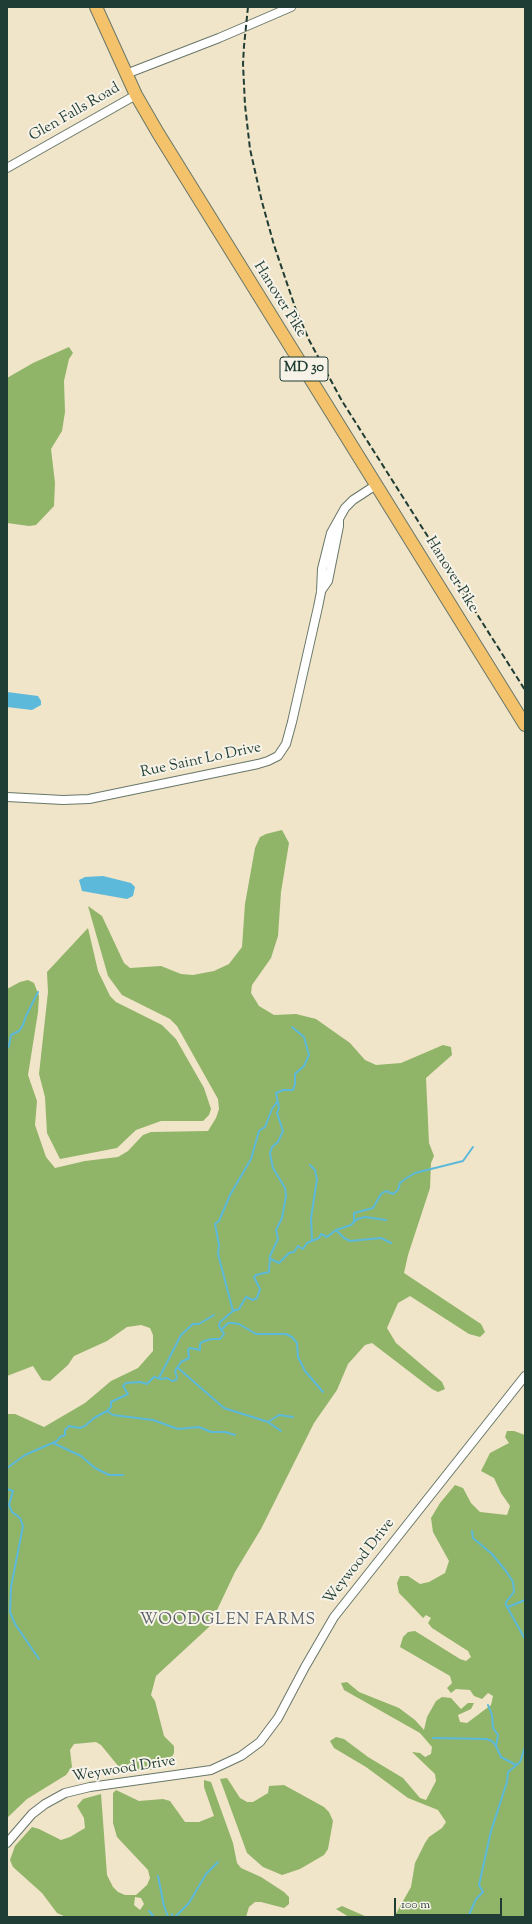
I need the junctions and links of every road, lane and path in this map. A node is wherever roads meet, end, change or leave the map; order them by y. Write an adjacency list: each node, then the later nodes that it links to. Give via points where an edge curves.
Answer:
1 (96, 7): 3 (highway, Hanover Pike / MD 30)
2 (291, 7): 3 (street)
3 (126, 74): 4 (highway, Hanover Pike / MD 30)
4 (136, 95): 5 (street, Glen Falls Road); 6 (highway, Hanover Pike / MD 30, via 184,178)
5 (7, 168)
6 (376, 486): 7 (highway, Hanover Pike / MD 30); 8 (street, Rue Saint Lo Drive, via 345,508 331,533 322,569 321,592 292,722 282,751 274,759 89,799)
7 (525, 725)
8 (7, 798)
9 (525, 1376): 10 (street, Weywood Drive, via 338,1612 278,1718 260,1742 241,1756 211,1770 90,1787 65,1793 32,1814)
10 (7, 1843)

